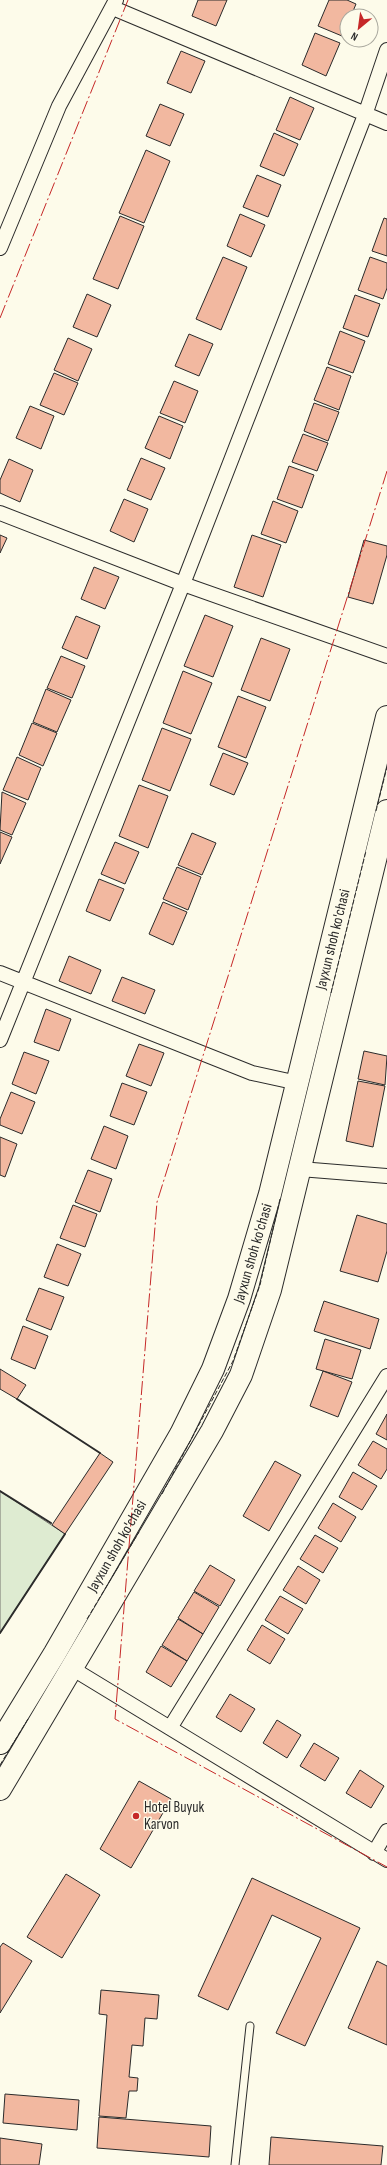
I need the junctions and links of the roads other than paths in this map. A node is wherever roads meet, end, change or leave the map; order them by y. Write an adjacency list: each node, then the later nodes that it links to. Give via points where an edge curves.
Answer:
1 (115, 4): 3 (street); 5 (street, via 59,106)
2 (387, 50): 3 (street)
3 (365, 115): 4 (street); 7 (street)
4 (387, 123)
5 (0, 248)
6 (0, 513): 7 (street)
7 (183, 584): 8 (street); 12 (street)
8 (387, 656)
9 (387, 716): 14 (highway, Jayxun shoh ko'chasi)
10 (387, 812): 15 (highway, Jayxun shoh ko'chasi)
11 (0, 974): 12 (street)
12 (24, 984): 13 (street); 14 (street, via 252,1073)
13 (0, 1040)
14 (298, 1084): 20 (highway, Jayxun shoh ko'chasi, via 270,1194 239,1299 212,1369 173,1447 55,1653)
15 (300, 1169): 16 (street); 18 (highway, Jayxun shoh ko'chasi, via 270,1290 241,1375 212,1431)
16 (387, 1176)
17 (387, 1376): 19 (street)
18 (73, 1669): 19 (street); 21 (highway, Jayxun shoh ko'chasi)
19 (170, 1728): 23 (street)
20 (0, 1743)
21 (0, 1790)
22 (387, 1831): 23 (street)
23 (374, 1853): 24 (street)
24 (387, 1860)
25 (250, 2026): 26 (lane)
26 (235, 2165)

